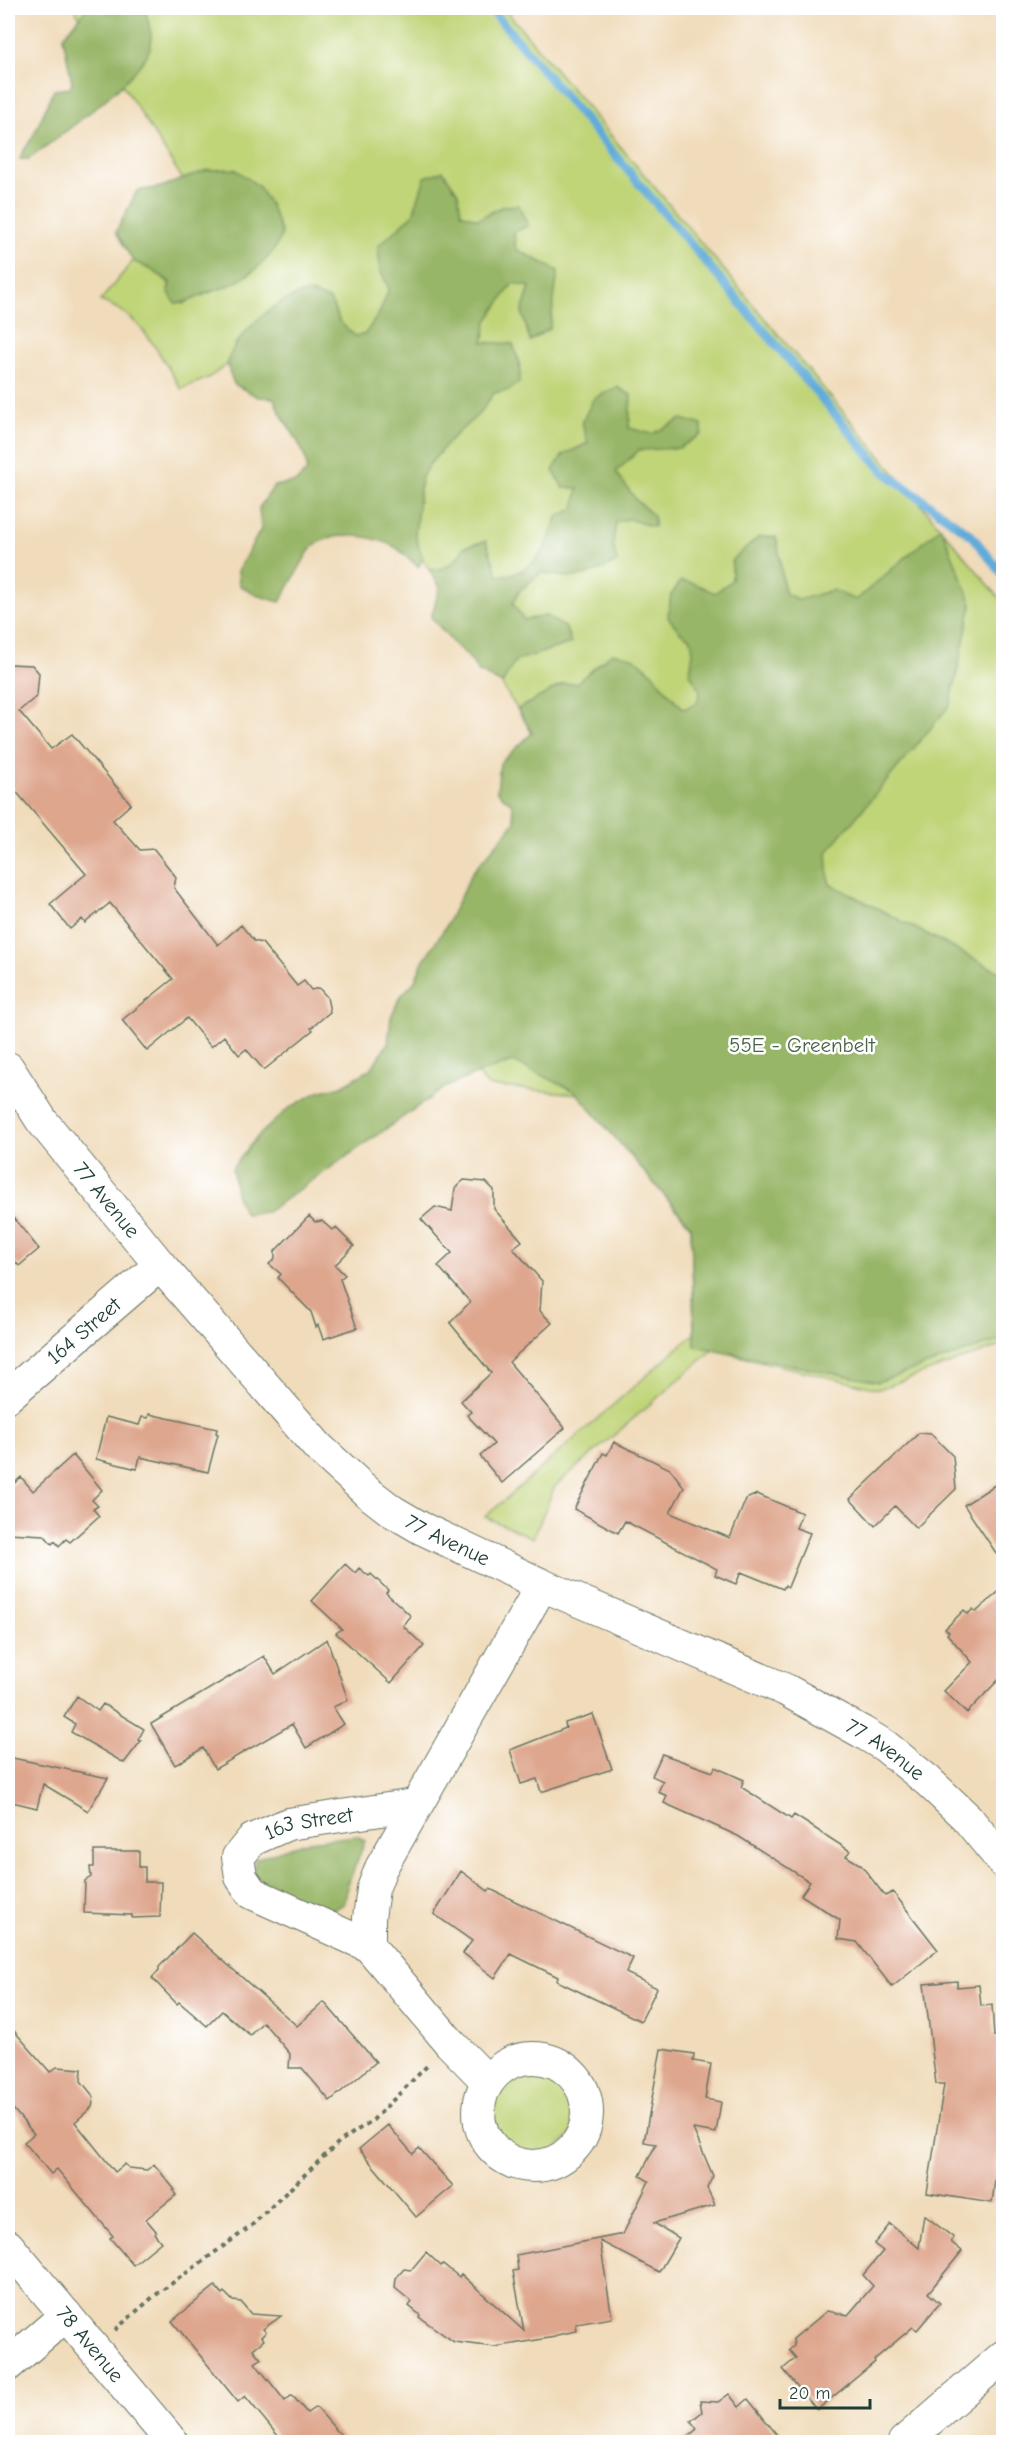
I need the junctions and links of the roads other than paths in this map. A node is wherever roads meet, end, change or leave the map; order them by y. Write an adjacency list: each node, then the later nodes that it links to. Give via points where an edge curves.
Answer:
1 (8, 1068): 2 (street, 77 Avenue, via 42,1121)
2 (160, 1265): 3 (street, 164 Street); 4 (street, 77 Avenue, via 318,1447 366,1491 421,1528)
3 (8, 1396)
4 (542, 1586): 5 (street); 6 (street, 77 Avenue, via 786,1690 877,1741 908,1763 967,1818)
5 (414, 1805): 7 (street, via 374,1889); 7 (street, 163 Street, via 288,1824 252,1840 238,1857 241,1877 252,1893)
6 (1004, 1863)
7 (369, 1946): 8 (street, 163 Street)
8 (488, 2082)
9 (8, 2246): 10 (street, 78 Avenue)
10 (66, 2315): 12 (street); 13 (street, 78 Avenue)
11 (1004, 2356): 14 (street)
12 (8, 2365)
13 (172, 2442)
14 (904, 2442)

